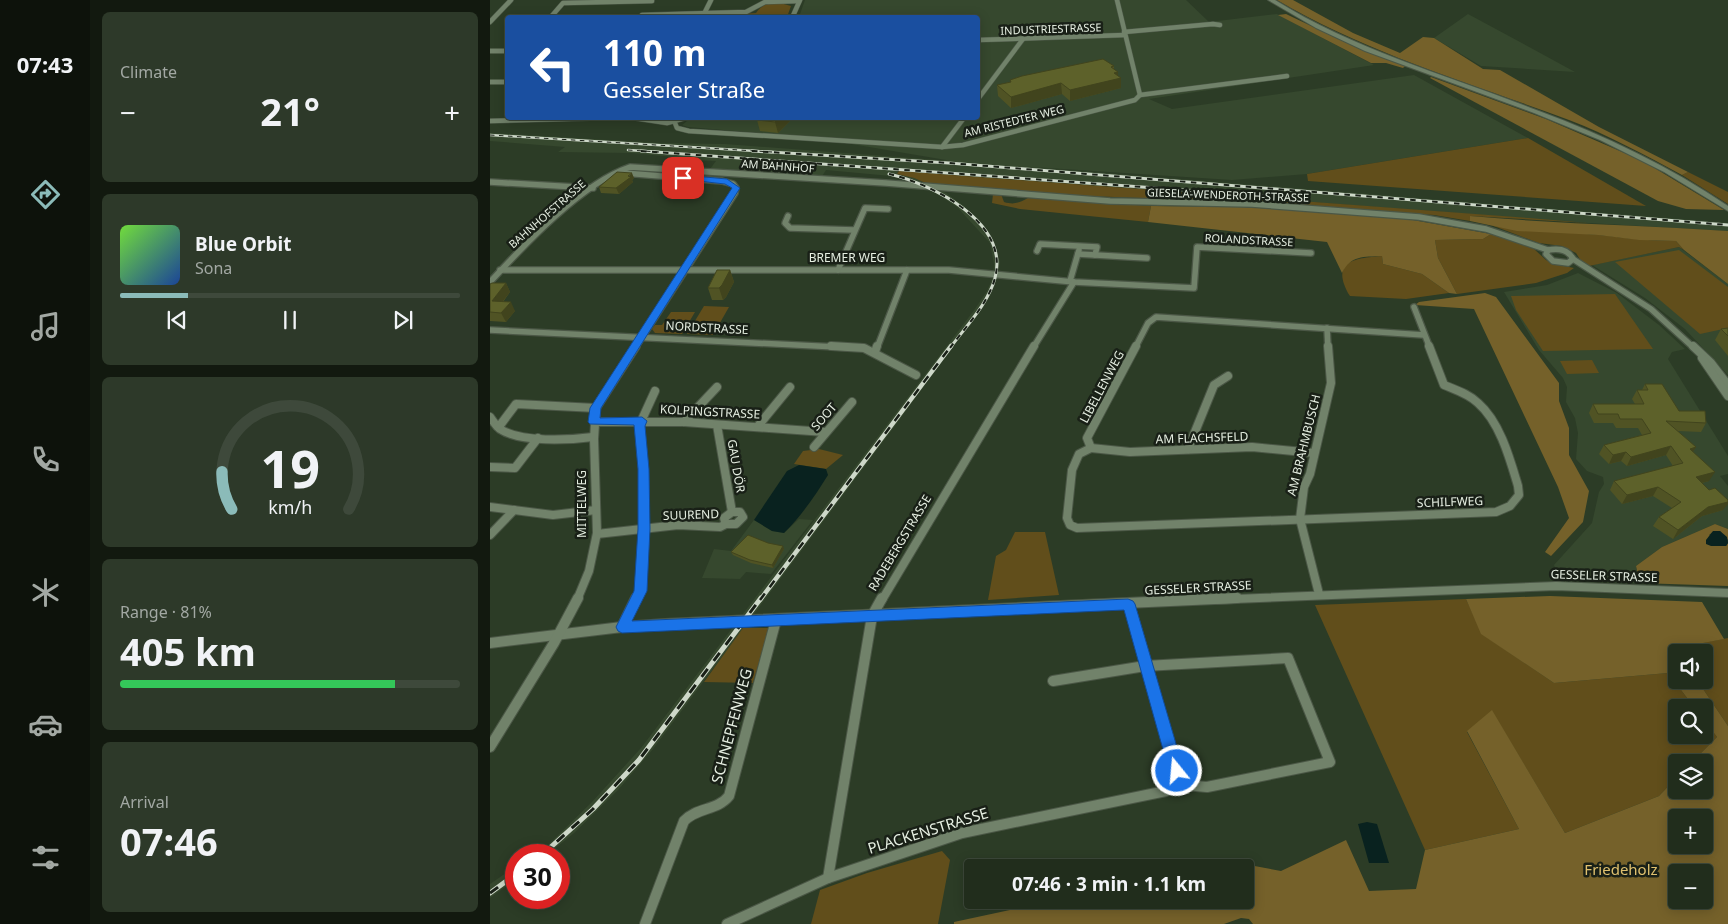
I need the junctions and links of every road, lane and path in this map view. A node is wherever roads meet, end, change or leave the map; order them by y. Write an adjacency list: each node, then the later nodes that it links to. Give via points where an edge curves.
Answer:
1 (511, 0): 13 (street)
2 (653, 0): 7 (street); 10 (street)
3 (711, 0): 8 (street)
4 (799, 0): 8 (street, via 765,2 746,12); 12 (street)
5 (1117, 0): 15 (street)
6 (1271, 0): 37 (main road, via 1344,40 1613,143 1665,169)
7 (564, 2): 9 (street)
8 (704, 14): 11 (street)
9 (553, 15)
10 (643, 15)
11 (687, 15)
12 (793, 15)
13 (490, 22)
14 (1220, 25): 15 (street, INDUSTRIESTRASSE)
15 (1125, 34): 16 (street, INDUSTRIESTRASSE); 23 (street)
16 (1023, 39): 17 (street, INDUSTRIESTRASSE); 24 (street)
17 (980, 40)
18 (490, 51): 19 (street)
19 (505, 51)
20 (1287, 76): 23 (street, AM RISTEDTER WEG)
21 (490, 82): 22 (street)
22 (505, 82)
23 (1140, 95): 31 (street, AM RISTEDTER WEG, via 1135,100)
24 (980, 96)
25 (527, 120): 29 (street)
26 (650, 120): 30 (street, AM RISTEDTER WEG)
27 (681, 120): 30 (street)
28 (962, 120): 31 (street)
29 (490, 121)
30 (675, 123): 31 (street, AM RISTEDTER WEG, via 677,128 689,131)
31 (942, 147)
32 (622, 167): 33 (street, BAHNHOFSTRASSE); 35 (street, AM BAHNHOF)
33 (613, 172): 36 (street, BAHNHOFSTRASSE); 50 (street, MITTELWEG, via 722,181 736,188)
34 (490, 182): 36 (street)
35 (933, 187): 42 (street, GIESELA-WENDEROTH-STRASSE, via 1110,201 1252,204 1419,217 1486,230)
36 (593, 188): 49 (street, BAHNHOFSTRASSE, via 529,241)
37 (1728, 208)
38 (888, 209): 40 (street, via 866,208)
39 (788, 216): 40 (street, via 785,223 790,228)
40 (854, 230): 51 (street)
41 (1080, 246): 43 (street, via 1040,244); 45 (street, RADEBERGSTRASSE); 46 (street, via 1097,247)
42 (1548, 250): 48 (street, GIESELA-WENDEROTH-STRASSE, via 1568,252); 48 (street, via 1548,258 1560,263)
43 (1037, 251)
44 (1311, 253): 55 (street, ROLANDSTRASSE, via 1196,247)
45 (1078, 254): 46 (street); 54 (street, RADEBERGSTRASSE)
46 (1095, 255): 47 (street)
47 (1147, 258)
48 (1570, 261): 62 (street, via 1651,309)
49 (500, 270): 50 (street, BREMER WEG); 53 (street, BAHNHOFSTRASSE)
50 (684, 270): 51 (street, BREMER WEG); 60 (street, MITTELWEG)
51 (838, 270): 52 (street, BREMER WEG)
52 (907, 270): 54 (street, BREMER WEG, via 948,270); 61 (street)
53 (490, 282)
54 (1072, 282): 55 (street, BREMER WEG); 99 (street, RADEBERGSTRASSE)
55 (1194, 288)
56 (1414, 307): 59 (street, SCHILFWEG)
57 (1327, 328): 59 (street); 83 (street, LIBELLENWEG, via 1156,317 1148,323 1087,438); 85 (street, AM BRAHMBUSCH, via 1331,383)
58 (490, 330): 60 (street, NORDSTRASSE)
59 (1424, 335): 91 (street, SCHILFWEG, via 1444,385 1479,403 1489,413 1518,482 1519,495 1510,506 1496,512)
60 (640, 336): 61 (street, NORDSTRASSE, via 864,348); 71 (street, MITTELWEG)
61 (875, 352): 63 (street, NORDSTRASSE)
62 (1700, 354): 65 (street); 69 (street)
63 (916, 375)
64 (1228, 376): 84 (street, via 1214,385)
65 (1728, 385)
66 (716, 387): 75 (street)
67 (790, 387): 78 (street)
68 (655, 391): 73 (street)
69 (1728, 396)
70 (852, 402): 79 (street, SOOT)
71 (596, 408): 74 (street, MITTELWEG); 77 (street, via 516,404)
72 (490, 417): 77 (street)
73 (642, 421): 74 (street, KOLPINGSTRASSE); 75 (street, KOLPINGSTRASSE); 93 (street, via 639,426)
74 (594, 422): 80 (street, MITTELWEG)
75 (684, 422): 76 (street, KOLPINGSTRASSE)
76 (717, 425): 78 (street, KOLPINGSTRASSE); 90 (street, GAU DÖR)
77 (497, 426): 81 (street, via 507,433)
78 (758, 426): 79 (street, KOLPINGSTRASSE)
79 (825, 432): 82 (street, SOOT)
80 (593, 437): 81 (street); 89 (street, MITTELWEG)
81 (538, 438): 86 (street, via 515,468)
82 (814, 447)
83 (1091, 448): 84 (street, AM FLACHSFELD, via 1130,452); 91 (street, via 1079,454 1072,470 1067,518 1070,525 1077,528)
84 (1188, 449): 85 (street, AM FLACHSFELD, via 1252,447)
85 (1314, 453): 91 (street, AM BRAHMBUSCH, via 1304,487)
86 (490, 467)
87 (490, 507): 88 (street)
88 (514, 510): 89 (street, via 553,516); 95 (street)
89 (596, 510): 94 (street, MITTELWEG)
90 (732, 512): 92 (street, via 724,518); 92 (street, GAU DÖR, via 740,512 743,517 740,522)
91 (1300, 519): 97 (street, AM BRAHMBUSCH)
92 (726, 524): 93 (street, SUUREND)
93 (644, 529): 94 (street, SUUREND); 101 (street, via 640,591)
94 (597, 534): 102 (street, MITTELWEG, via 580,593)
95 (490, 535)
96 (1728, 593): 97 (street, GESSELER STRASSE, via 1527,586)
97 (1319, 594): 98 (street, GESSELER STRASSE)
98 (1128, 604): 99 (street, GESSELER STRASSE); 104 (street)
99 (872, 616): 100 (street, GESSELER STRASSE); 108 (street, RADEBERGSTRASSE)
100 (776, 620): 101 (street, GESSELER STRASSE); 109 (street, SCHNEPFENWEG, via 729,796 722,805 693,811 684,821)
101 (622, 627): 102 (street, GESSELER STRASSE)
102 (559, 634): 103 (street, GESSELER STRASSE); 106 (street, MITTELWEG)
103 (490, 643)
104 (1145, 666): 105 (street, PLACKENSTRASSE); 107 (street, via 1177,771); 107 (street, PLACKENSTRASSE, via 1288,658 1330,762 1207,787)
105 (1053, 682)
106 (490, 747)
107 (1174, 784): 108 (street, PLACKENSTRASSE, via 1166,790 962,833)
108 (828, 878): 110 (street, PLACKENSTRASSE)
109 (644, 924)
110 (727, 924)

